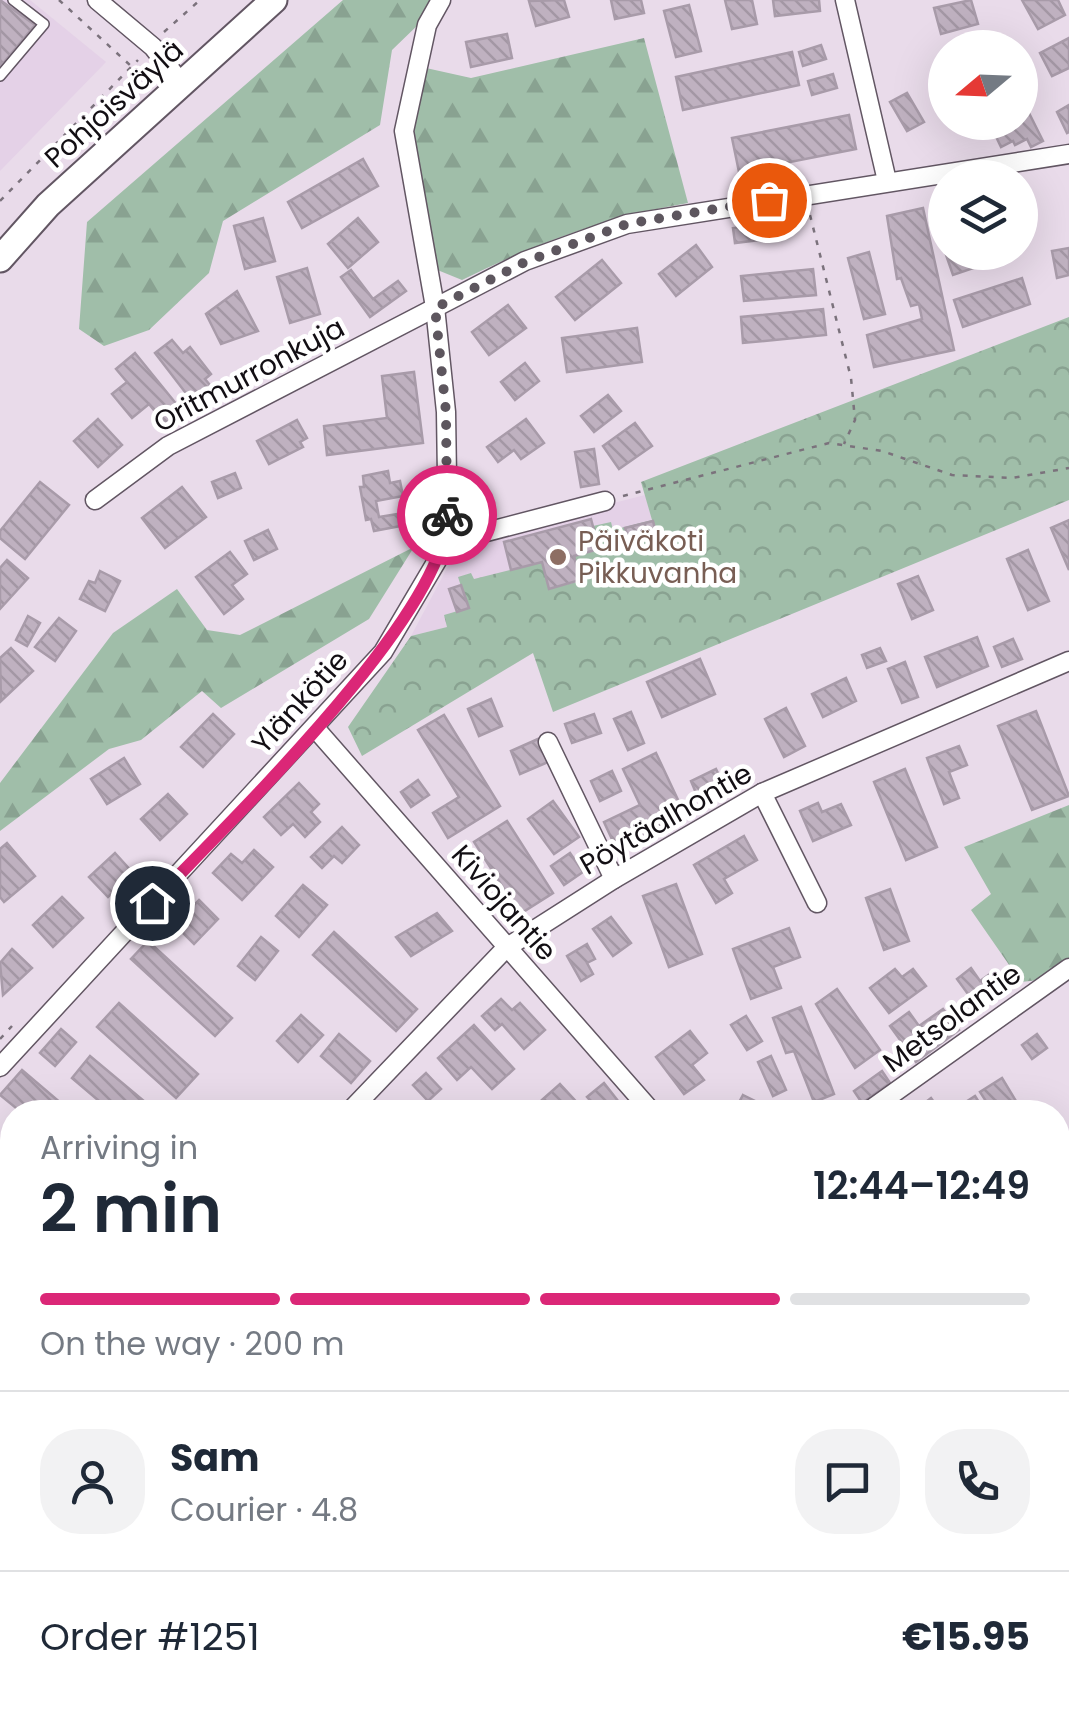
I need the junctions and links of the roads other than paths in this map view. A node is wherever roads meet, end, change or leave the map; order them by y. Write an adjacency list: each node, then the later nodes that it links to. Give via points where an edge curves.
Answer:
1 (13, 0): 6 (lane, via 44,24)
2 (97, 0): 7 (street, via 153,47)
3 (274, 0): 7 (main road, Pohjoisväylä)
4 (441, 0): 11 (street, via 427,25 404,131)
5 (846, 0): 9 (street)
6 (0, 76)
7 (181, 83): 10 (main road, Pohjoisväylä)
8 (1069, 154): 9 (street, Oritmurronkuja)
9 (887, 181): 11 (street, Oritmurronkuja, via 627,224 525,262)
10 (0, 258)
11 (435, 308): 12 (street, Oritmurronkuja, via 168,446); 14 (street, via 446,412)
12 (95, 500)
13 (605, 501): 14 (street)
14 (448, 542): 16 (street, Ylänkötie, via 384,652)
15 (1069, 662): 18 (street, Pöytäalhontie)
16 (315, 728): 21 (street, Kiviojantie); 23 (street, Ylänkötie)
17 (548, 742): 19 (street)
18 (762, 793): 19 (street, Pöytäalhontie); 20 (street)
19 (614, 879): 21 (street, Pöytäalhontie)
20 (817, 902)
21 (506, 948): 24 (street, Pöytäalhontie); 25 (street, Kiviojantie)
22 (1069, 968): 26 (street, Metsolantie)
23 (0, 1067)
24 (361, 1100)
25 (641, 1100)
26 (884, 1100)

